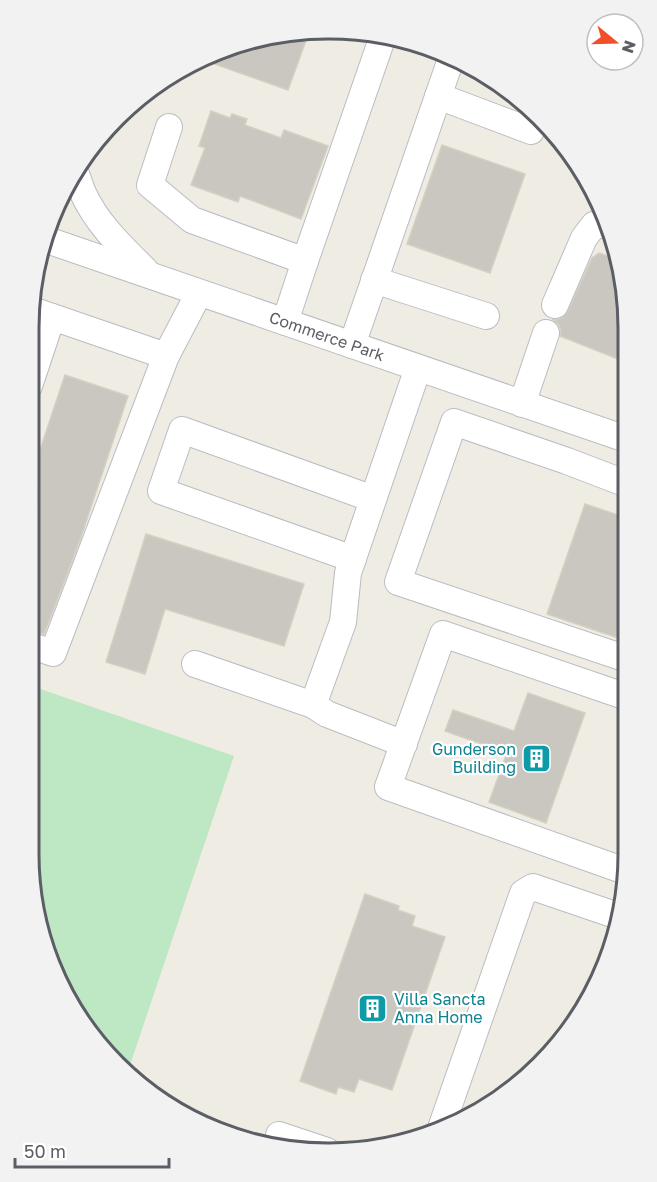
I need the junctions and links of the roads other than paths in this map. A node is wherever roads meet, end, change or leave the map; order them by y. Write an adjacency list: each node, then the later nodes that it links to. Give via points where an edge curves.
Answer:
1 (380, 44): 9 (street)
2 (449, 65): 3 (street)
3 (438, 96): 4 (street, via 531,131); 11 (street)
4 (533, 124)
5 (170, 127): 9 (street, via 150,185 192,220)
6 (79, 182): 10 (street, Commerce Park, via 101,223)
7 (599, 225): 13 (street, via 594,225 584,238)
8 (52, 242): 10 (street)
9 (305, 261): 16 (street)
10 (153, 277): 12 (street, Commerce Park)
11 (374, 280): 15 (street); 18 (street)
12 (199, 293): 16 (street, Commerce Park); 19 (street)
13 (555, 305)
14 (41, 313): 19 (street)
15 (486, 316)
16 (285, 322): 18 (street, Commerce Park)
17 (546, 333): 22 (street)
18 (352, 345): 20 (street, Commerce Park)
19 (166, 356): 30 (street, via 53,653)
20 (418, 368): 21 (street, Commerce Park); 28 (street)
21 (466, 384): 22 (street, Commerce Park); 23 (street)
22 (522, 404): 24 (street, Commerce Park)
23 (454, 422): 26 (street); 31 (street, via 398,582)
24 (580, 423): 25 (street, Commerce Park); 26 (street)
25 (618, 436)
26 (567, 461): 27 (street)
27 (618, 481)
28 (373, 499): 29 (street); 29 (street, via 182,430 161,491)
29 (353, 558): 34 (street, via 343,622)
30 (39, 648)
31 (618, 656)
32 (195, 664): 34 (street)
33 (618, 694): 35 (street, via 443,634)
34 (313, 705): 35 (street)
35 (404, 744): 36 (street, via 388,787)
36 (617, 868)
37 (611, 914): 38 (street, via 533,886 523,893)
38 (444, 1119)
39 (279, 1135): 40 (street)
40 (298, 1141)

